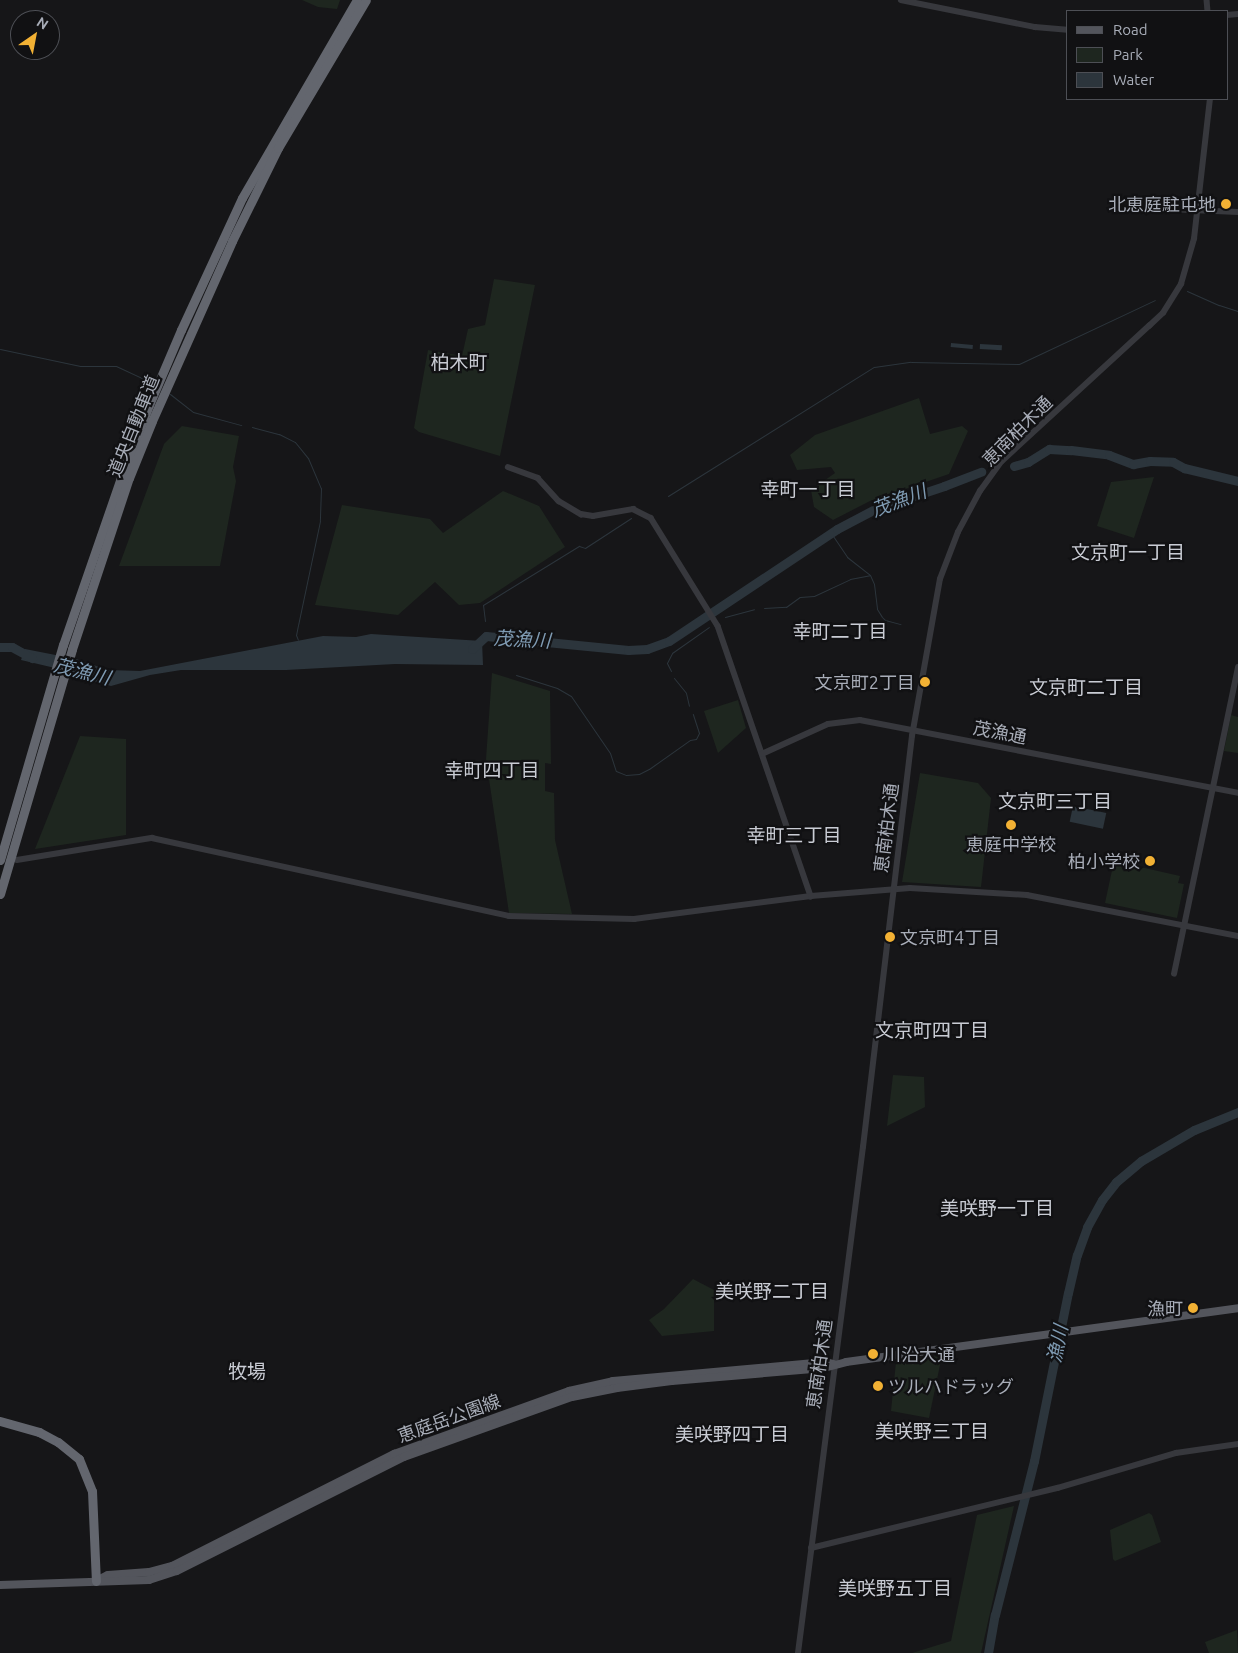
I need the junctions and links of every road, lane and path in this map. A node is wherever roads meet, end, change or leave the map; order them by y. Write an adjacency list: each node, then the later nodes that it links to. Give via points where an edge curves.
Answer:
1 (357, 0): 10 (highway, 道央自動車道, via 242,198 181,330 123,472)
2 (366, 0): 10 (highway, 道央自動車道, via 278,148 195,323 130,478)
3 (901, 0): 4 (street, via 1035,28)
4 (1066, 30)
5 (1210, 100): 7 (street, 恵南柏木通)
6 (1170, 206): 7 (street, via 1191,205)
7 (1197, 209): 8 (street); 13 (street, 恵南柏木通, via 1186,272 1163,312 1002,462 971,508 940,579)
8 (1238, 212)
9 (508, 467): 14 (street, via 538,478 559,501 581,514 592,516 633,509 651,518 712,618 729,656)
10 (68, 647): 12 (highway, 道央自動車道)
11 (1238, 668): 15 (street)
12 (57, 681): 17 (highway, 道央自動車道); 20 (highway, 道央自動車道)
13 (914, 730): 14 (street, 茂漁通, via 860,720 835,722); 15 (street, 茂漁通); 19 (street, 恵南柏木通)
14 (762, 754): 21 (street)
15 (1212, 788): 16 (street, 茂漁通); 22 (street)
16 (1238, 793)
17 (0, 860)
18 (17, 860): 21 (street, via 152,838 509,916 634,919)
19 (894, 888): 21 (street); 22 (street, via 1027,895); 26 (street, 恵南柏木通)
20 (0, 894)
21 (811, 896)
22 (1184, 927): 23 (street); 24 (street)
23 (1238, 936)
24 (1174, 974)
25 (1238, 1308): 26 (main road, 恵庭岳公園線)
26 (836, 1364): 31 (street, 恵南柏木通); 32 (main road, 恵庭岳公園線, via 825,1362 622,1380 569,1391 394,1454 172,1566 148,1572 108,1575)
27 (0, 1421): 29 (highway)
28 (0, 1426): 29 (highway)
29 (45, 1436): 32 (highway, via 70,1450 79,1459 89,1480 93,1501)
30 (1238, 1444): 31 (street, via 1176,1452 1058,1488)
31 (811, 1548): 34 (street, 恵南柏木通)
32 (96, 1580): 33 (main road, 恵庭岳公園線)
33 (0, 1585)
34 (798, 1653)

